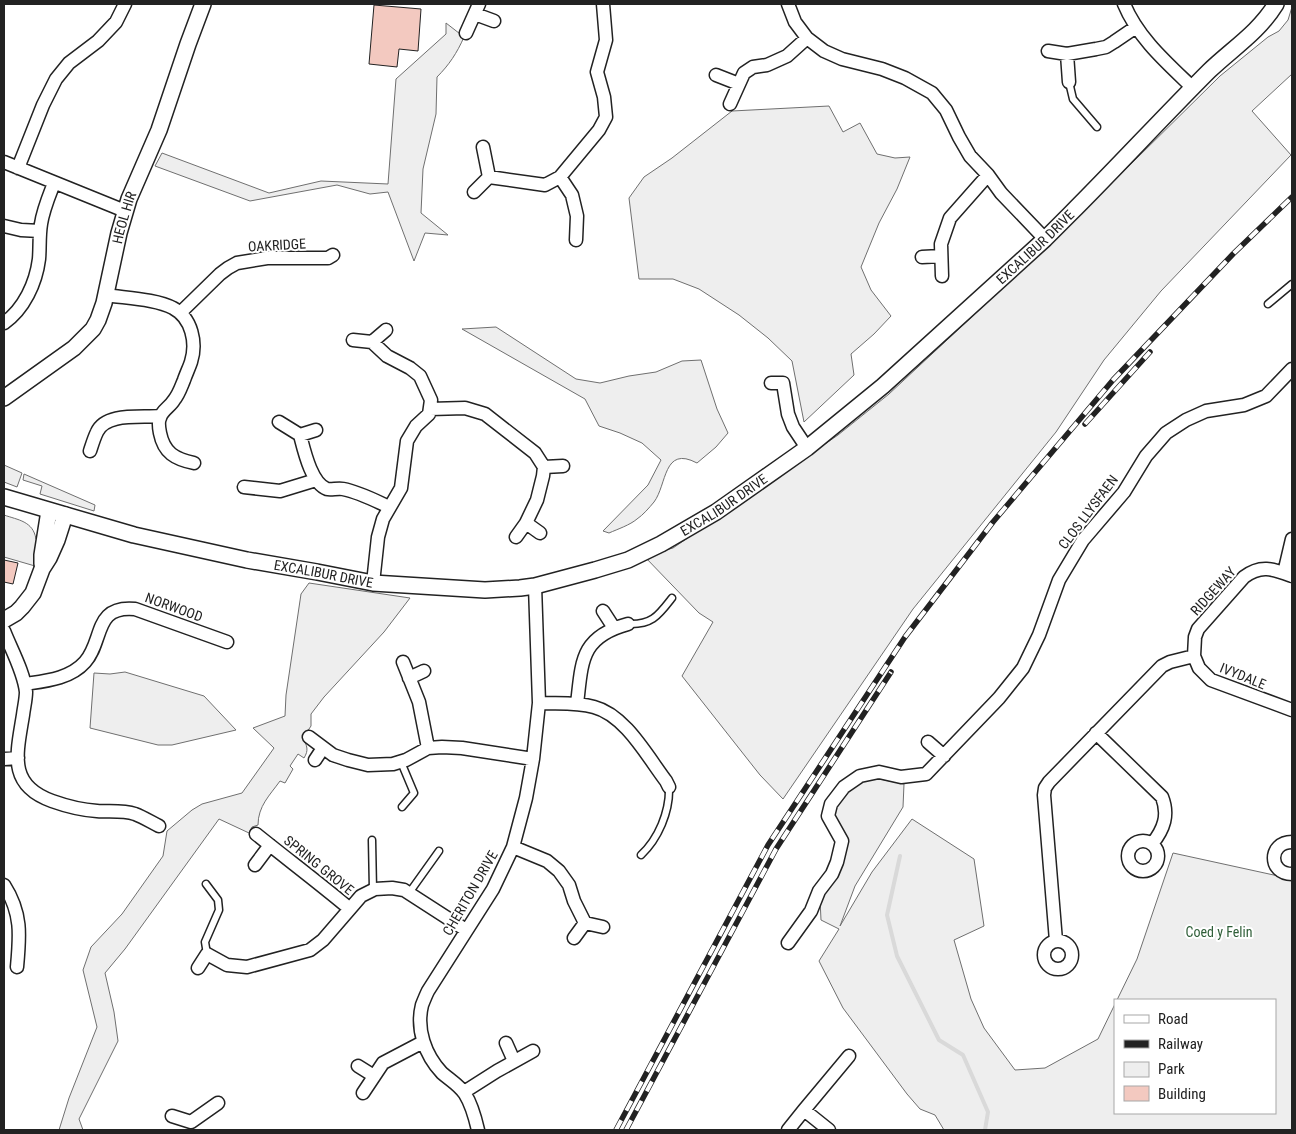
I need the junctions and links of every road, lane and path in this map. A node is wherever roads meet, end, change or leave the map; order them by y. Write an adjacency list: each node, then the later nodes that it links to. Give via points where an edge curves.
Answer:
1 (125, 4): 22 (street, via 116,22 69,63 56,79)
2 (202, 4): 28 (street, HEOL HIR, via 159,130)
3 (603, 4): 24 (street, via 606,40 597,72 606,117)
4 (788, 4): 11 (street, via 795,22)
5 (1124, 4): 9 (street)
6 (1276, 4): 17 (street, EXCALIBUR DRIVE, via 1251,35)
7 (477, 9): 8 (street); 10 (street)
8 (494, 21)
9 (1136, 27): 13 (street, via 1106,47); 17 (street)
10 (466, 33)
11 (807, 38): 16 (street, via 787,56 744,73); 23 (street, via 842,59 882,69 932,93 946,110 970,156)
12 (1048, 51): 13 (street)
13 (1067, 54): 15 (street)
14 (716, 75): 16 (street)
15 (1069, 82): 19 (lane, via 1073,99)
16 (739, 84): 18 (street)
17 (1193, 88): 31 (street, EXCALIBUR DRIVE)
18 (730, 104)
19 (1097, 127)
20 (483, 147): 25 (street)
21 (4, 162): 22 (street)
22 (18, 168): 26 (street)
23 (988, 175): 31 (street); 34 (street, via 950,218 940,244)
24 (560, 177): 25 (street, via 545,185); 32 (street, via 572,195 577,216)
25 (489, 178): 27 (street)
26 (54, 183): 28 (street); 30 (street, via 42,215)
27 (474, 192)
28 (125, 211): 38 (street, HEOL HIR)
29 (4, 226): 30 (street)
30 (40, 231): 41 (street, via 35,279 22,306)
31 (1045, 239): 53 (street, EXCALIBUR DRIVE, via 883,386)
32 (576, 240)
33 (333, 255): 40 (street, OAKRIDGE, via 328,258 267,258 237,263 224,271)
34 (941, 256): 35 (street); 36 (street)
35 (922, 257)
36 (942, 276)
37 (1292, 284): 39 (lane)
38 (106, 295): 40 (street, via 164,304); 47 (street, HEOL HIR, via 93,329 66,354)
39 (1268, 304)
40 (180, 313): 49 (street, via 192,332 193,353 180,391)
41 (4, 323)
42 (386, 330): 44 (street)
43 (353, 340): 44 (street)
44 (372, 342): 48 (street, via 387,356 420,376 431,400)
45 (1292, 369): 92 (street, CLOS LLYSFAEN, via 1266,396 1244,405 1206,411 1186,420 1166,434 1146,456 1124,492 1083,540 1059,580 1023,668)
46 (771, 383): 53 (street, via 783,383 788,414)
47 (4, 398)
48 (430, 409): 57 (street, via 465,408 485,414 535,453); 61 (street, via 407,441 401,488)
49 (160, 416): 54 (street, via 117,418 102,424); 55 (street, via 160,432 167,450 184,461)
50 (279, 422): 52 (street)
51 (316, 430): 52 (street)
52 (300, 435): 58 (street)
53 (807, 448): 71 (street, EXCALIBUR DRIVE, via 716,512 661,544 628,560)
54 (90, 451)
55 (194, 463)
56 (564, 466): 57 (street)
57 (544, 467): 64 (street, via 537,500)
58 (316, 480): 59 (street, via 280,491); 61 (street, via 327,489 342,489 365,496)
59 (244, 487)
60 (4, 497): 62 (street, EXCALIBUR DRIVE)
61 (389, 508): 70 (street, via 378,537)
62 (49, 511): 63 (street, EXCALIBUR DRIVE); 68 (street)
63 (65, 515): 68 (street); 70 (street, EXCALIBUR DRIVE, via 239,559)
64 (526, 523): 65 (street); 66 (street)
65 (540, 533)
66 (516, 537)
67 (1292, 539): 69 (street, RIDGEWAY)
68 (42, 569): 74 (street, via 28,601)
69 (1288, 574): 79 (street, RIDGEWAY, via 1270,568 1244,577 1198,629)
70 (373, 583): 71 (street, EXCALIBUR DRIVE, via 485,590)
71 (534, 586): 84 (street, CHERITON DRIVE)
72 (672, 598): 75 (lane, via 649,622)
73 (603, 611): 76 (street)
74 (4, 620)
75 (628, 624): 76 (street)
76 (614, 628): 85 (street, via 590,646 582,662)
77 (4, 631): 83 (street)
78 (227, 642): 83 (street, NORWOOD, via 135,609 118,609 104,621 85,662 56,679)
79 (1194, 656): 86 (street, IVYDALE, via 1199,668 1221,685); 87 (street, via 1162,666)
80 (403, 662): 82 (street)
81 (424, 671): 82 (street)
82 (409, 678): 91 (street, via 419,702)
83 (24, 684): 93 (street, via 26,693)
84 (539, 703): 85 (street); 95 (street, CHERITON DRIVE)
85 (577, 704): 98 (street, via 604,710 618,720)
86 (1292, 710)
87 (1096, 734): 104 (street, via 1162,797 1164,825); 120 (street, via 1045,788)
88 (309, 737): 90 (street)
89 (928, 742): 92 (street)
90 (323, 748): 96 (street); 97 (street, via 368,765)
91 (428, 748): 95 (street, via 462,748); 97 (street)
92 (944, 756): 121 (street, CLOS LLYSFAEN, via 926,774 901,777 879,772 860,776 844,788 831,804 828,816 842,841 837,862 811,911)
93 (18, 758): 94 (street); 100 (street, via 23,781 50,801 82,809 129,812)
94 (4, 759)
95 (533, 759): 106 (street, CHERITON DRIVE)
96 (315, 760)
97 (401, 762): 99 (lane, via 414,792)
98 (669, 787): 108 (lane, via 660,831)
99 (402, 807)
100 (159, 826)
101 (256, 834): 105 (street, SPRING GROVE)
102 (372, 840): 113 (lane)
103 (1292, 842): 110 (street, via 1279,846 1274,856 1280,871)
104 (1152, 844)
105 (270, 845): 109 (street, SPRING GROVE); 115 (street, SPRING GROVE)
106 (513, 848): 116 (street, via 547,861 559,871 569,885); 118 (street, CHERITON DRIVE, via 493,889)
107 (439, 851): 114 (lane)
108 (641, 856)
109 (255, 865)
110 (1292, 874)
111 (206, 884): 122 (lane, via 218,900 219,910 205,942)
112 (4, 885): 123 (street, via 18,918)
113 (373, 890): 114 (street, SPRING GROVE, via 392,888); 115 (street, SPRING GROVE, via 361,896)
114 (409, 893): 118 (street, SPRING GROVE)
115 (350, 909): 122 (street, SPRING GROVE, via 310,950 247,966 227,965)
116 (585, 923): 117 (street); 119 (street)
117 (603, 927)
118 (466, 930): 125 (street, CHERITON DRIVE, via 422,1005 420,1025)
119 (574, 938)
120 (1056, 941)
121 (788, 942)
122 (207, 954): 124 (street)
123 (17, 967)
124 (198, 968)
125 (423, 1042): 131 (street, via 383,1062); 132 (street, CHERITON DRIVE, via 442,1072)
126 (506, 1043): 129 (street)
127 (533, 1051): 129 (street)
128 (848, 1056): 135 (street)
129 (514, 1061): 132 (street)
130 (358, 1066): 131 (street)
131 (374, 1076): 133 (street)
132 (464, 1092): 138 (street, CHERITON DRIVE, via 473,1108)
133 (363, 1093)
134 (218, 1103): 137 (street)
135 (804, 1110): 139 (street); 140 (street)
136 (172, 1116): 137 (street)
137 (191, 1126)
138 (478, 1130)
139 (788, 1130)
140 (829, 1130)

